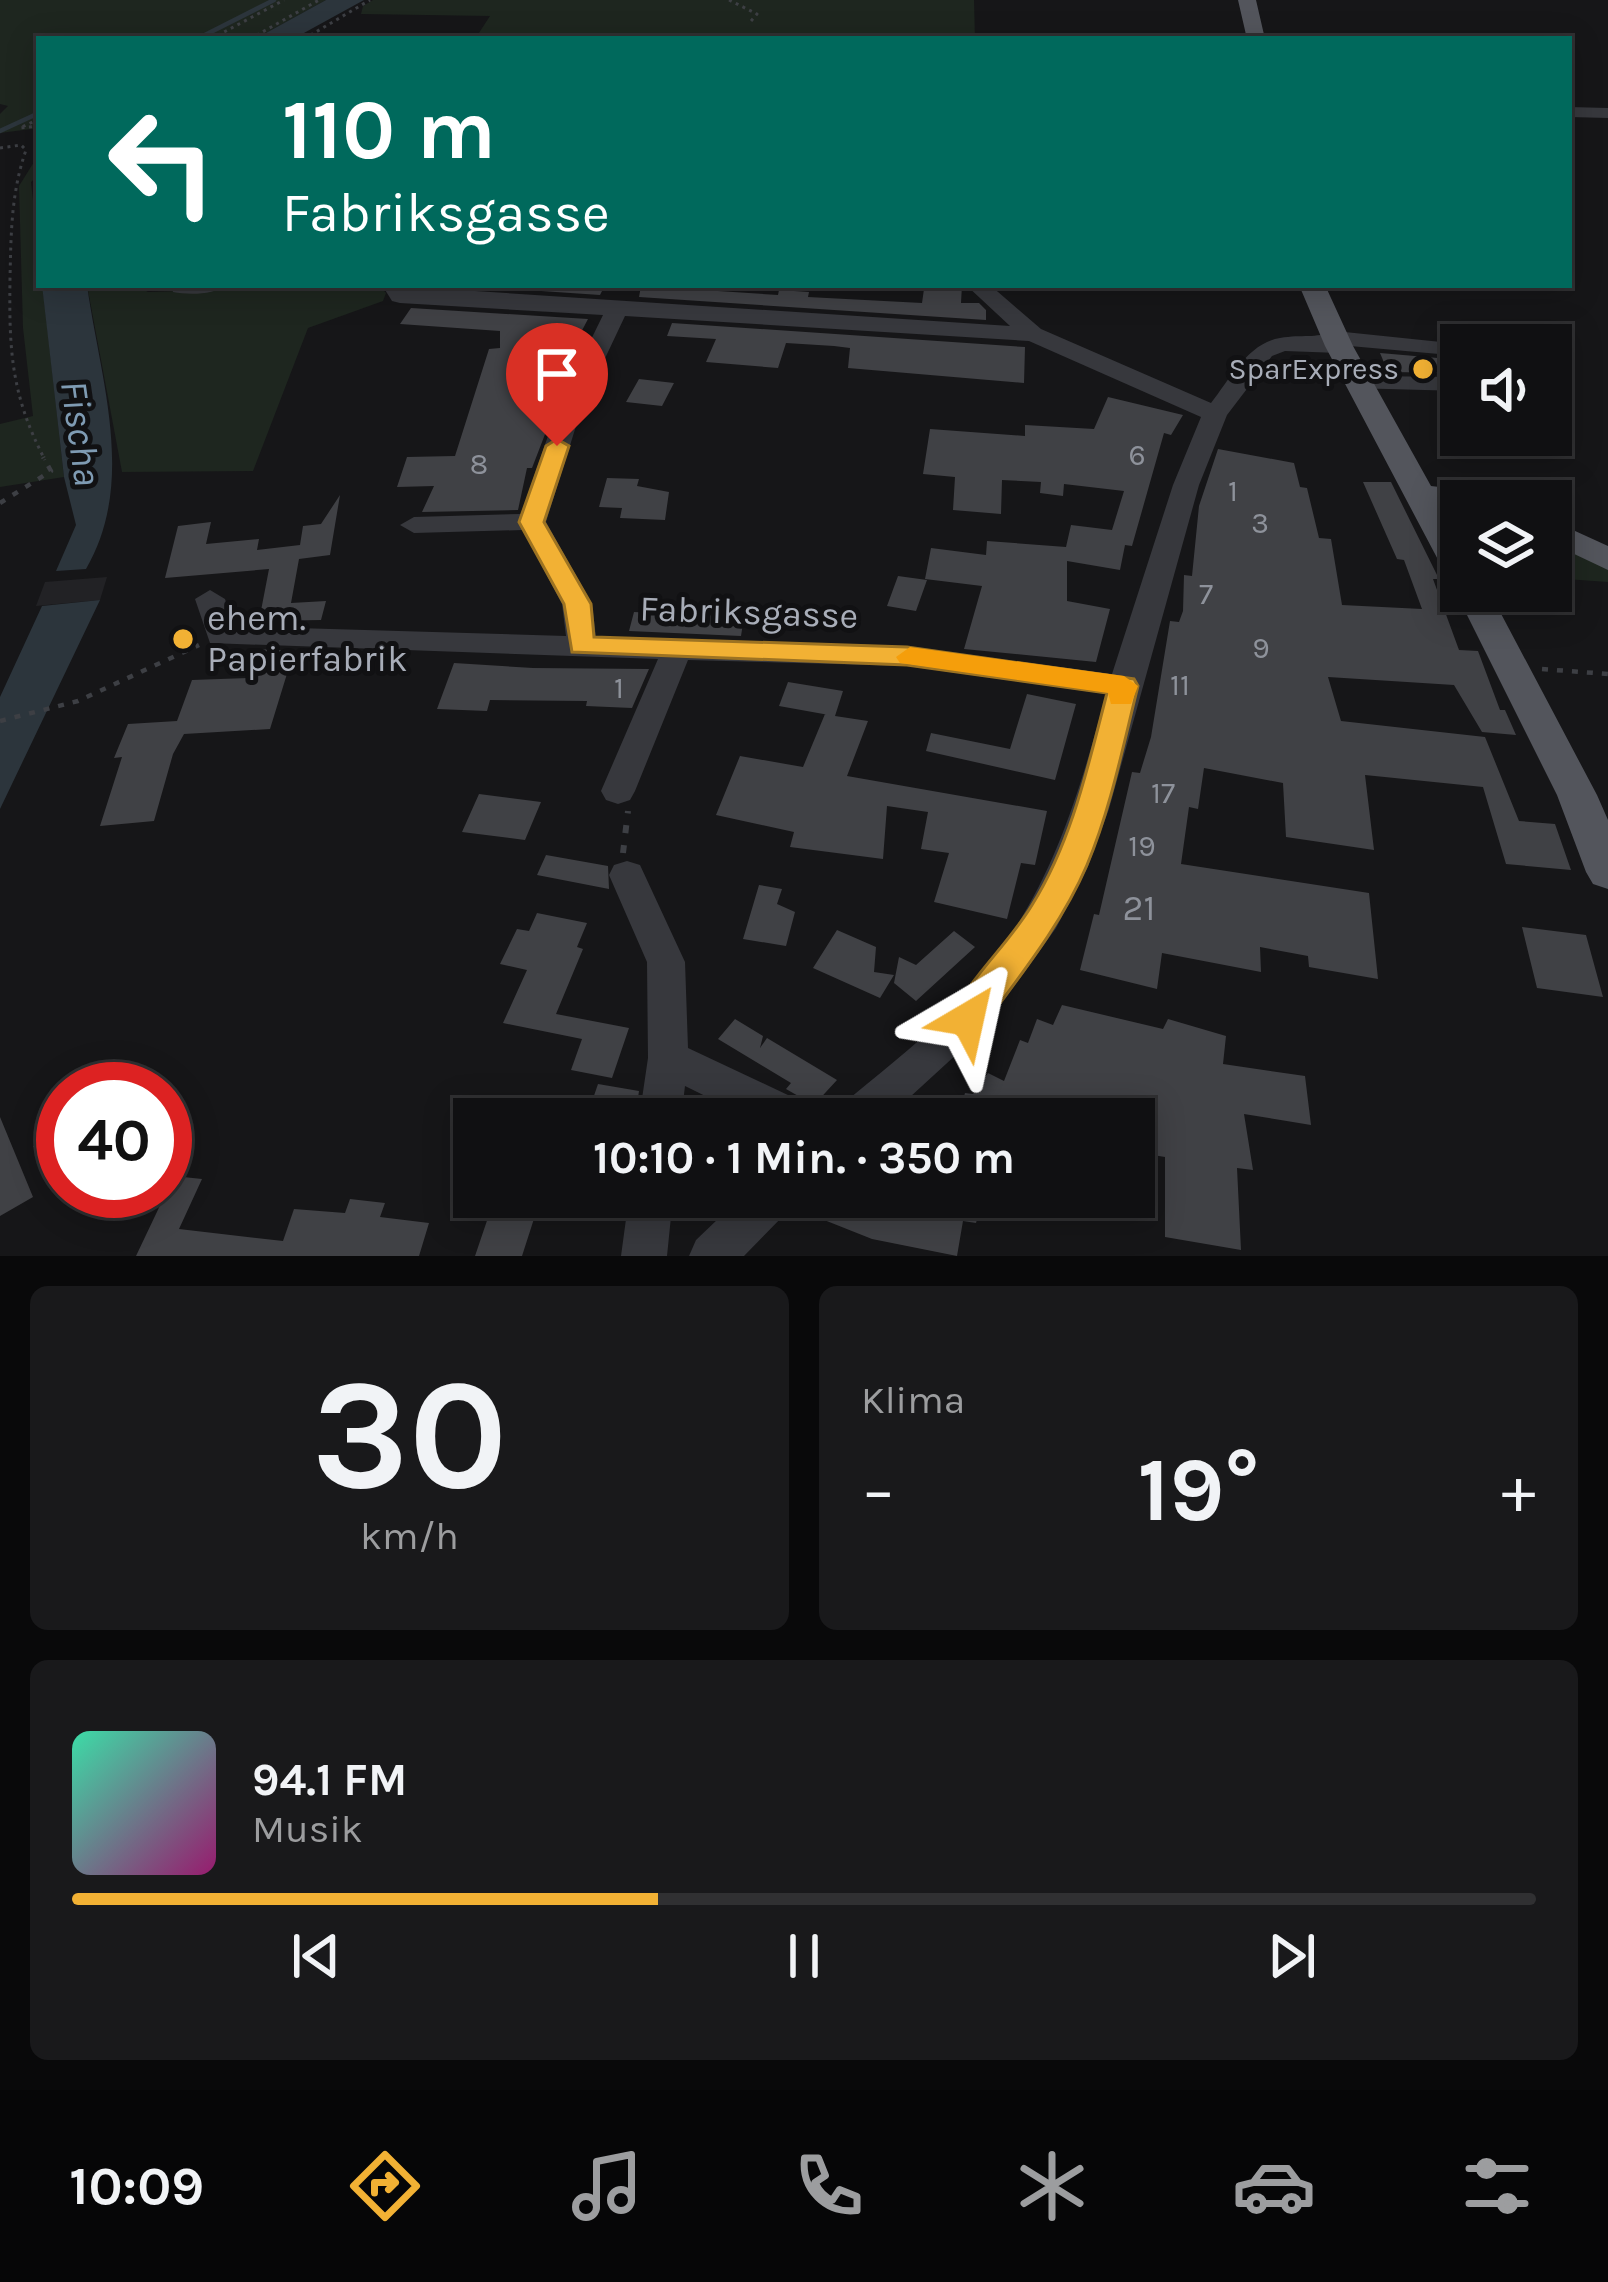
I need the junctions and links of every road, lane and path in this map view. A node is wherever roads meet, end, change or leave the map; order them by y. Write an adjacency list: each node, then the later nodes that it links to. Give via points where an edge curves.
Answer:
1 (284, 0): 7 (path)
2 (319, 0): 8 (path)
3 (370, 0): 9 (path)
4 (730, 0): 6 (path, via 757,14)
5 (1246, 0): 10 (main road)
6 (752, 21)
7 (217, 36)
8 (255, 36)
9 (309, 36)
10 (1255, 36)
11 (1572, 112): 12 (street)
12 (1608, 113)
13 (0, 148): 15 (path)
14 (36, 148): 15 (path)
15 (26, 150): 28 (path, via 7,225 7,322 30,434 51,471)
16 (395, 288): 19 (street, via 400,296)
17 (980, 288): 20 (street)
18 (1313, 288): 21 (main road)
19 (616, 311): 20 (street); 30 (street, via 570,407)
20 (1033, 334): 27 (street)
21 (1337, 342): 22 (street); 24 (main road); 27 (street, via 1264,351)
22 (1393, 346): 23 (street); 25 (street)
23 (1440, 348)
24 (1360, 383): 25 (street); 29 (main road)
25 (1411, 384): 26 (street)
26 (1440, 385)
27 (1215, 414): 41 (street)
28 (0, 503)
29 (1438, 509)
30 (532, 522): 31 (street); 37 (street, via 577,604)
31 (414, 525)
32 (1572, 541): 33 (main road)
33 (1608, 559)
34 (210, 599): 36 (street)
35 (1483, 612): 39 (main road)
36 (221, 636): 37 (street, Fabriksgasse); 42 (path, via 81,703)
37 (582, 645): 38 (street, Fabriksgasse)
38 (678, 647): 41 (street, Fabriksgasse, via 907,656); 43 (street)
39 (1511, 667): 40 (path); 44 (main road)
40 (1608, 674)
41 (1124, 686): 49 (street, via 1092,809 1043,917 968,1019)
42 (0, 721)
43 (618, 791): 45 (path, via 629,806)
44 (1608, 872)
45 (627, 874): 46 (street, via 666,962)
46 (667, 1039): 47 (street); 48 (street)
47 (662, 1098)
48 (761, 1098)
49 (880, 1098)
50 (649, 1218): 52 (street)
51 (751, 1218): 53 (street)
52 (644, 1256)
53 (712, 1256)

